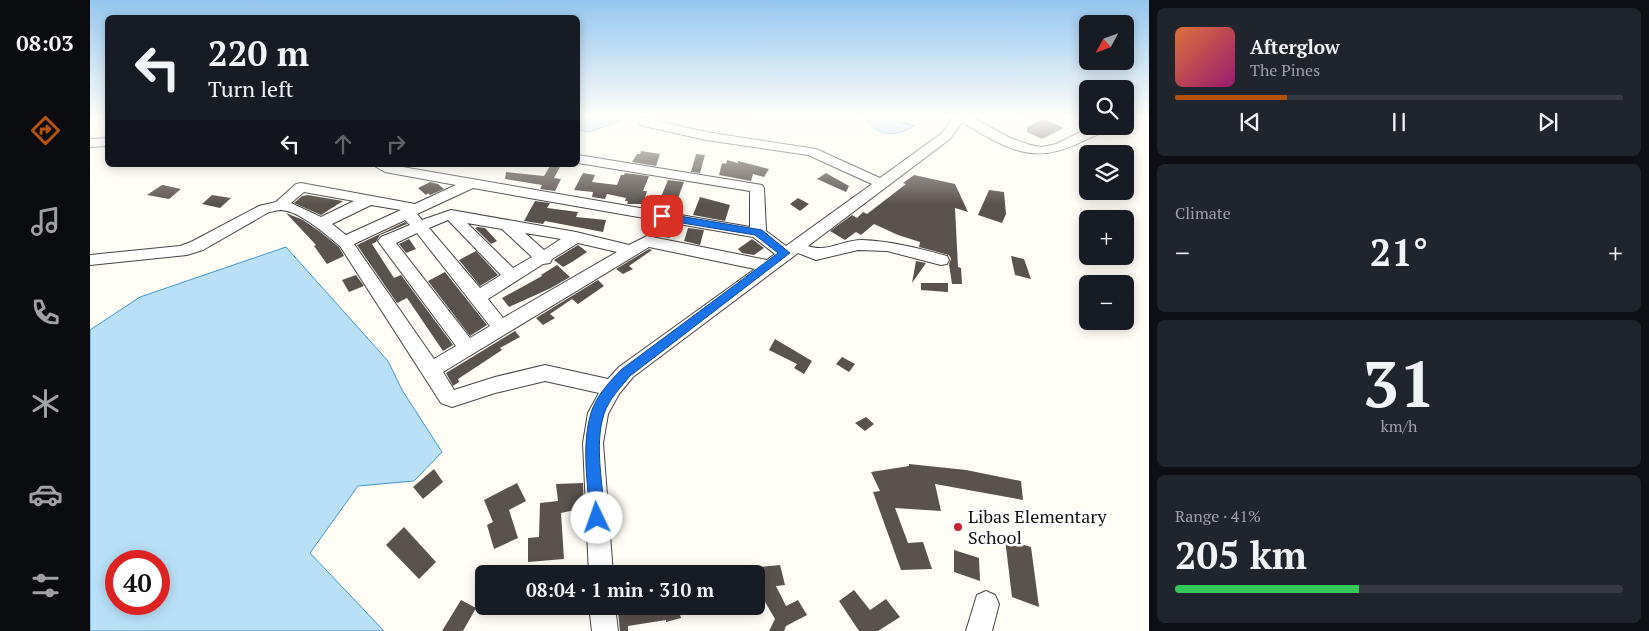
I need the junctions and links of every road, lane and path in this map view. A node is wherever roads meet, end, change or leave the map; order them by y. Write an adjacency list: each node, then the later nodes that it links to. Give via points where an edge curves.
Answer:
1 (768, 145): 7 (street, via 811,152)
2 (933, 145): 7 (street)
3 (1020, 145): 4 (street, via 1040,150)
4 (1060, 145)
5 (580, 159): 16 (street, via 757,188)
6 (383, 167): 8 (street)
7 (881, 183): 20 (street)
8 (469, 184): 11 (street); 16 (street)
9 (369, 200): 10 (street, via 301,187); 11 (street); 13 (street)
10 (281, 205): 13 (street); 22 (street, via 264,209 198,246 181,251)
11 (413, 211): 15 (street); 18 (street)
12 (451, 215): 14 (street); 15 (street); 25 (street)
13 (321, 223): 18 (street)
14 (507, 225): 17 (street); 21 (street)
15 (420, 226): 26 (street); 28 (street, via 386,241)
16 (758, 233): 20 (street)
17 (576, 237): 19 (street); 21 (street)
18 (345, 242): 29 (street)
19 (630, 250): 24 (street, via 647,241); 27 (street)
20 (791, 250): 23 (street, via 816,255 858,245 887,246); 24 (street)
21 (544, 258): 25 (street)
22 (90, 260)
23 (940, 260)
24 (769, 266): 30 (street, via 626,372)
25 (512, 277): 26 (street)
26 (478, 297): 27 (street)
27 (502, 328): 28 (street)
28 (468, 348): 29 (street)
29 (431, 370): 30 (street, via 452,399 545,373)
30 (612, 388): 31 (street, via 598,413 593,443)
31 (600, 565)
32 (986, 604): 35 (street)
33 (603, 615): 34 (street)
34 (604, 631)
35 (979, 631)

